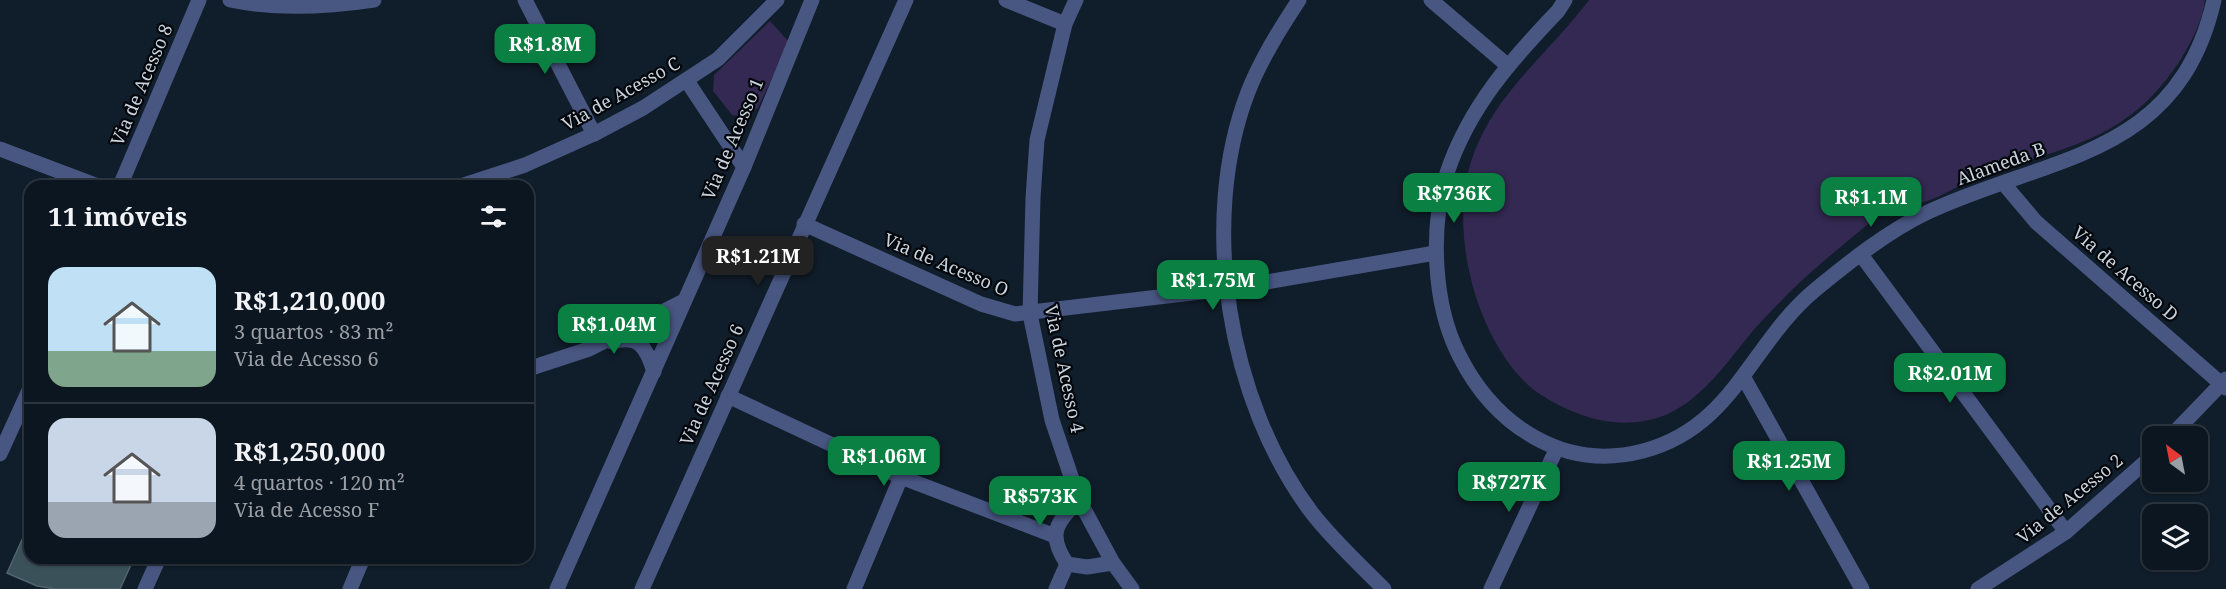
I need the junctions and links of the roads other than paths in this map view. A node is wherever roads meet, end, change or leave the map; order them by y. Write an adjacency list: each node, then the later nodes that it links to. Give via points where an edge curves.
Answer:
1 (199, 0): 21 (street, Via de Acesso 8)
2 (231, 0): 3 (street, via 294,7)
3 (374, 0)
4 (525, 0): 17 (street)
5 (777, 0): 16 (street, Via de Acesso C, via 718,59)
6 (812, 0): 19 (street, Via de Acesso 1)
7 (906, 0): 24 (street, Via de Acesso 6)
8 (1006, 0): 14 (street)
9 (1076, 0): 14 (street, Via de Acesso 4)
10 (1299, 0): 27 (street, via 1276,34 1248,92 1231,155 1224,220)
11 (1431, 0): 15 (street)
12 (1565, 0): 15 (street)
13 (2214, 0): 23 (street, Alameda B, via 2207,28 2185,76 2142,121 2100,146)
14 (1065, 24): 29 (street, Via de Acesso 4, via 1037,140)
15 (1507, 65): 25 (street, via 1471,116 1446,176)
16 (687, 81): 17 (street, Via de Acesso C); 19 (street)
17 (594, 134): 22 (street, Via de Acesso C, via 525,165)
18 (0, 148): 20 (street)
19 (744, 167): 28 (street, Via de Acesso 1)
20 (83, 180)
21 (123, 180)
22 (479, 180)
23 (2004, 184): 26 (street, Alameda B, via 1927,212); 34 (street, Via de Acesso D, via 2036,222)
24 (804, 224): 29 (street, Via de Acesso O, via 981,304 1007,313); 35 (street, Via de Acesso 6)
25 (1435, 253): 27 (street, Via de Acesso O); 38 (street, via 1437,276 1457,352 1474,381 1521,429)
26 (1862, 256): 33 (street, Alameda B, via 1813,292 1773,333); 43 (street)
27 (1226, 290): 29 (street, Via de Acesso O); 56 (street, via 1255,410 1280,459 1312,512)
28 (684, 301): 30 (street); 32 (street, Via de Acesso 1)
29 (1030, 314): 42 (street, Via de Acesso 4, via 1052,420)
30 (589, 349): 31 (street); 32 (street, via 626,338 636,341 649,354)
31 (534, 367)
32 (654, 372): 51 (street, Via de Acesso 1)
33 (1744, 378): 38 (street, Alameda B, via 1692,430 1644,451 1611,456); 58 (street)
34 (2224, 384): 37 (street)
35 (728, 396): 41 (street); 52 (street, Via de Acesso 6)
36 (24, 401): 39 (street)
37 (2181, 426)
38 (1556, 450): 57 (street)
39 (0, 454)
40 (2142, 465): 43 (street, Via de Acesso 2)
41 (901, 477): 44 (street); 53 (street)
42 (1078, 500): 44 (street, via 1058,521); 45 (street, Via de Acesso 4)
43 (2066, 532): 59 (street, Via de Acesso 2)
44 (1055, 536): 48 (street, via 1058,551)
45 (1113, 563): 48 (street, via 1087,567); 55 (street, Via de Acesso 4)
46 (156, 564): 49 (street)
47 (360, 564): 50 (street)
48 (1067, 564): 54 (street)
49 (145, 589)
50 (350, 589)
51 (557, 589)
52 (642, 589)
53 (854, 589)
54 (1056, 589)
55 (1132, 589)
56 (1384, 589)
57 (1491, 589)
58 (1862, 589)
59 (1978, 589)

